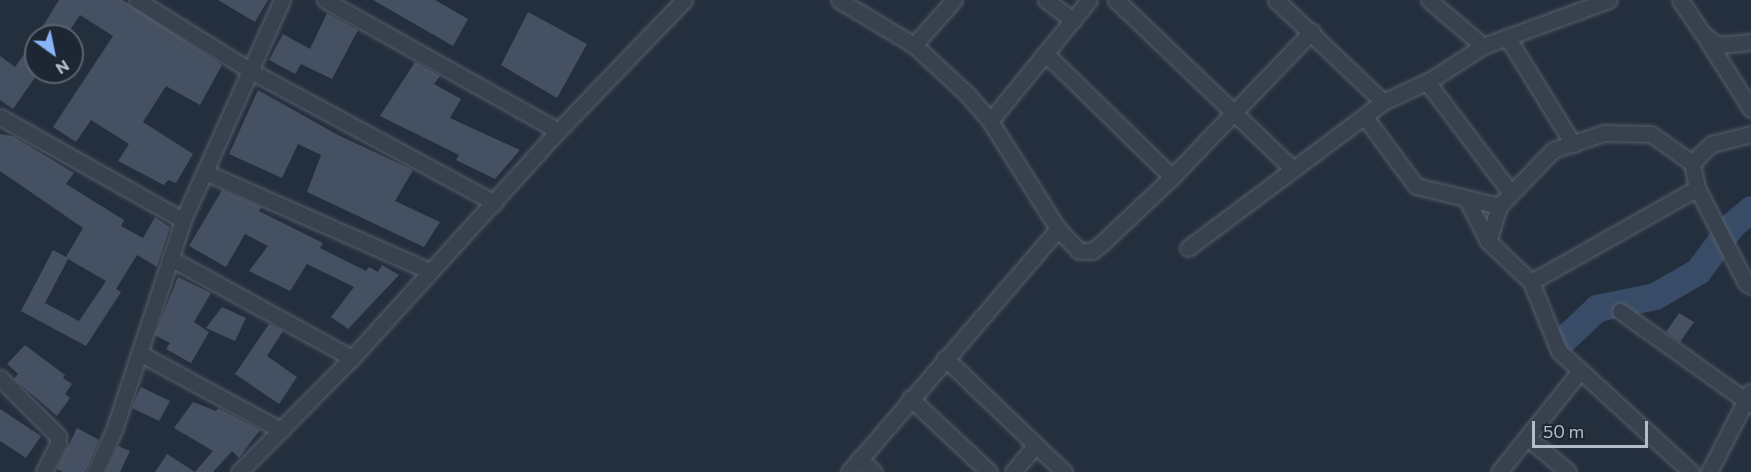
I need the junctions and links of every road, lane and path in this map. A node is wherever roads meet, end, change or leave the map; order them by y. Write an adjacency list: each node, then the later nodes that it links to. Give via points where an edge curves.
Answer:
1 (136, 0): 24 (street)
2 (282, 0): 24 (street)
3 (325, 0): 32 (street)
4 (684, 0): 32 (street)
5 (839, 0): 21 (street)
6 (954, 0): 21 (street)
7 (1046, 0): 16 (street)
8 (1089, 0): 16 (street)
9 (1116, 0): 28 (street)
10 (1276, 0): 17 (street)
11 (1429, 0): 22 (street)
12 (1571, 0): 15 (street)
13 (1609, 0): 15 (street)
14 (1680, 0): 18 (street)
15 (1583, 12): 19 (street, via 1564,15)
16 (1073, 20): 23 (street)
17 (1312, 31): 26 (street); 28 (street)
18 (1702, 33): 20 (street, via 1717,45); 27 (street)
19 (1507, 37): 22 (street); 34 (street)
20 (1751, 42)
21 (915, 45): 31 (street)
22 (1483, 46): 25 (street)
23 (1045, 53): 31 (street); 38 (street)
24 (251, 70): 37 (street); 42 (street)
25 (1427, 81): 26 (street); 40 (street)
26 (1383, 102): 29 (street)
27 (1751, 109)
28 (1236, 115): 36 (street); 38 (street)
29 (1364, 116): 36 (street); 41 (street, via 1416,186)
30 (0, 117): 44 (street)
31 (990, 121): 45 (street)
32 (558, 131): 42 (street)
33 (1751, 134): 35 (street, via 1712,144)
34 (1573, 144): 35 (street, via 1604,133 1651,134); 40 (street, via 1553,150)
35 (1692, 163): 39 (street)
36 (1293, 168): 47 (street)
37 (205, 172): 44 (street); 49 (street)
38 (1172, 177): 45 (street, via 1092,251 1079,251)
39 (1697, 189): 50 (street); 51 (street)
40 (1511, 193): 43 (street)
41 (1466, 198): 43 (street); 46 (street)
42 (495, 203): 49 (street)
43 (1499, 206): 46 (street)
44 (183, 220): 48 (street)
45 (1058, 229): 55 (street)
46 (1488, 241): 50 (street)
47 (1188, 248)
48 (170, 258): 53 (street); 54 (street)
49 (429, 271): 54 (street)
50 (1531, 282): 56 (street, via 1559,351)
51 (1748, 285)
52 (1620, 310): 59 (street)
53 (139, 353): 60 (street); 65 (street, via 114,430)
54 (352, 358): 60 (street)
55 (945, 358): 58 (street); 62 (street)
56 (1580, 370): 61 (street); 74 (street)
57 (0, 378): 64 (street, via 58,436)
58 (910, 398): 63 (street); 69 (street)
59 (1749, 398): 75 (street)
60 (281, 430): 66 (street)
61 (1527, 437): 72 (street); 73 (street)
62 (1036, 445): 70 (street); 71 (street)
63 (859, 459): 67 (street); 68 (street)
64 (44, 472)
65 (95, 472)
66 (239, 472)
67 (849, 472)
68 (874, 472)
69 (989, 472)
70 (1013, 472)
71 (1064, 472)
72 (1499, 472)
73 (1568, 472)
74 (1691, 472)
75 (1709, 472)

